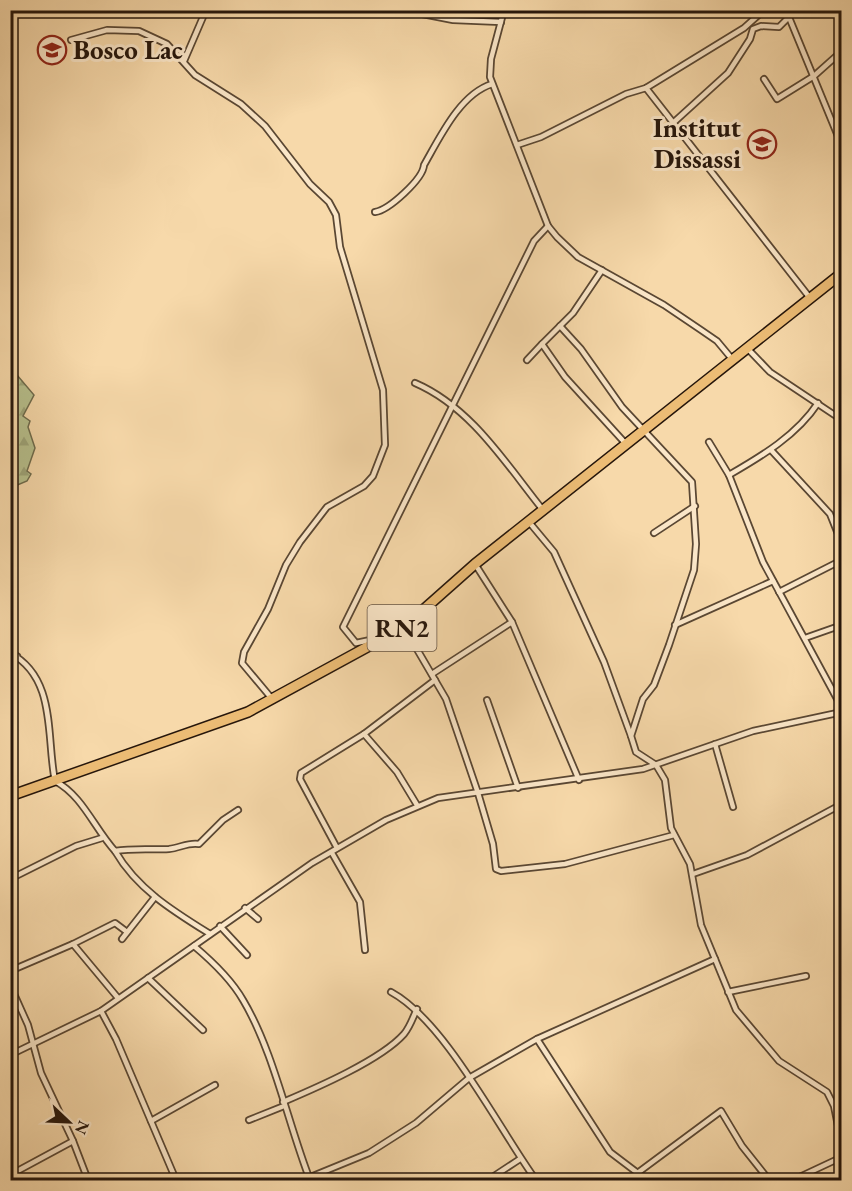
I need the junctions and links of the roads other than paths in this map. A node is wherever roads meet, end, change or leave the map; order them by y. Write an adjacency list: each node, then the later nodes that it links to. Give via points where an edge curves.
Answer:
1 (206, 10): 10 (street)
2 (402, 10): 7 (street, via 453,20)
3 (504, 10): 7 (street)
4 (764, 10): 14 (street, via 744,28)
5 (786, 10): 6 (street)
6 (789, 17): 11 (street); 15 (street, via 779,27 753,29 728,73)
7 (501, 22): 13 (street, via 491,59)
8 (71, 40): 10 (street, via 107,30 138,31 167,44)
9 (842, 51): 11 (street)
10 (184, 61): 58 (street, via 195,75 241,104 265,126 333,209 383,390 385,445 373,476 364,486 327,507 300,542 242,658)
11 (814, 76): 12 (street, via 777,99); 17 (street)
12 (764, 79)
13 (492, 84): 16 (street); 18 (street, via 481,87 459,106 419,177 397,200)
14 (646, 88): 15 (street); 16 (street)
15 (673, 123): 22 (street)
16 (517, 145): 19 (street)
17 (842, 146)
18 (375, 212)
19 (548, 226): 20 (street, via 569,250); 29 (street, via 534,241)
20 (602, 270): 23 (street); 26 (street, via 701,330)
21 (842, 273): 22 (highway, RN2)
22 (810, 298): 25 (highway, RN2)
23 (560, 326): 24 (street); 33 (street, via 582,349 622,407)
24 (542, 344): 27 (street); 35 (street, via 565,377)
25 (747, 348): 26 (highway, RN2); 30 (street, via 770,372)
26 (732, 359): 33 (highway, RN2)
27 (527, 360)
28 (415, 383): 29 (street)
29 (452, 403): 39 (street); 51 (street, via 343,627 356,643)
30 (818, 403): 31 (street); 36 (street, via 808,418)
31 (840, 419): 32 (street)
32 (842, 424)
33 (645, 429): 35 (highway, RN2); 38 (street, via 692,482)
34 (710, 442): 37 (street)
35 (626, 444): 39 (highway, RN2)
36 (771, 450): 37 (street); 42 (street, via 830,514)
37 (729, 475): 45 (street)
38 (695, 506): 41 (street); 48 (street, via 694,570)
39 (543, 510): 40 (highway, RN2)
40 (529, 522): 44 (highway, RN2); 63 (street, via 554,552)
41 (654, 532)
42 (842, 544)
43 (842, 560): 46 (street)
44 (475, 564): 47 (street); 50 (highway, RN2)
45 (773, 581): 46 (street); 48 (street)
46 (779, 592): 52 (street)
47 (512, 622): 56 (street); 66 (street)
48 (675, 625): 63 (street)
49 (842, 625): 52 (street)
50 (404, 627): 51 (highway, RN2); 56 (street)
51 (383, 637): 58 (highway, RN2)
52 (805, 638): 60 (street)
53 (10, 653): 54 (street)
54 (16, 656): 55 (street); 67 (street, via 43,689)
55 (10, 670)
56 (432, 674): 57 (street)
57 (435, 680): 62 (street); 69 (street, via 446,699)
58 (273, 700): 67 (highway, RN2, via 209,728)
59 (487, 700): 68 (street)
60 (842, 708)
61 (842, 712): 64 (street, via 773,726)
62 (364, 734): 72 (street, via 397,772); 77 (street, via 300,776)
63 (631, 736): 65 (street, via 636,752)
64 (715, 744): 65 (street); 73 (street)
65 (656, 765): 66 (street); 75 (street, via 665,780)
66 (579, 780): 68 (street)
67 (55, 781): 70 (highway, RN2); 76 (street, via 74,794)
68 (518, 788): 69 (street)
69 (478, 793): 72 (street); 75 (street, via 493,844 494,866 501,871 565,864)
70 (10, 796)
71 (842, 804): 80 (street, via 747,855)
72 (417, 805): 77 (street)
73 (733, 807)
74 (238, 810): 78 (street, via 199,844)
75 (674, 835): 80 (street)
76 (102, 838): 78 (street); 81 (street, via 76,846)
77 (337, 848): 79 (street)
78 (115, 851): 82 (street, via 134,879)
79 (332, 853): 83 (street); 91 (street, via 360,902)
80 (693, 874): 93 (street, via 701,926)
81 (10, 879)
82 (155, 897): 86 (street); 87 (street)
83 (245, 908): 84 (street); 85 (street)
84 (258, 919)
85 (220, 927): 87 (street); 92 (street)
86 (127, 932): 88 (street); 89 (street, via 115,922)
87 (210, 934): 90 (street)
88 (122, 939)
89 (73, 944): 94 (street); 100 (street)
90 (194, 946): 96 (street); 109 (street, via 227,977 244,1001)
91 (365, 950)
92 (247, 955)
93 (716, 959): 99 (street); 104 (street)
94 (10, 971)
95 (806, 976): 99 (street)
96 (148, 978): 100 (street); 103 (street)
97 (10, 985): 105 (street)
98 (391, 992): 101 (street)
99 (728, 992): 113 (street, via 739,1013 779,1061 827,1092)
100 (118, 998): 102 (street)
101 (417, 1009): 107 (street); 109 (street, via 405,1033 395,1041 353,1069)
102 (100, 1011): 105 (street); 111 (street)
103 (203, 1030)
104 (537, 1039): 107 (street); 116 (street, via 609,1152)
105 (33, 1043): 106 (street); 112 (street, via 41,1073)
106 (10, 1055)
107 (469, 1078): 115 (street); 118 (street, via 416,1123 369,1153)
108 (215, 1085): 111 (street)
109 (284, 1104): 110 (street); 118 (street)
110 (249, 1120)
111 (151, 1121): 120 (street)
112 (74, 1141): 117 (street); 119 (street)
113 (842, 1146)
114 (842, 1157): 126 (street)
115 (520, 1159): 122 (street); 123 (street)
116 (639, 1174): 124 (street); 125 (street, via 720,1111)
117 (10, 1175)
118 (309, 1179): 121 (street)
119 (88, 1180)
120 (176, 1180)
121 (303, 1180)
122 (488, 1180)
123 (536, 1180)
124 (628, 1180)
125 (769, 1180)
126 (792, 1180)

